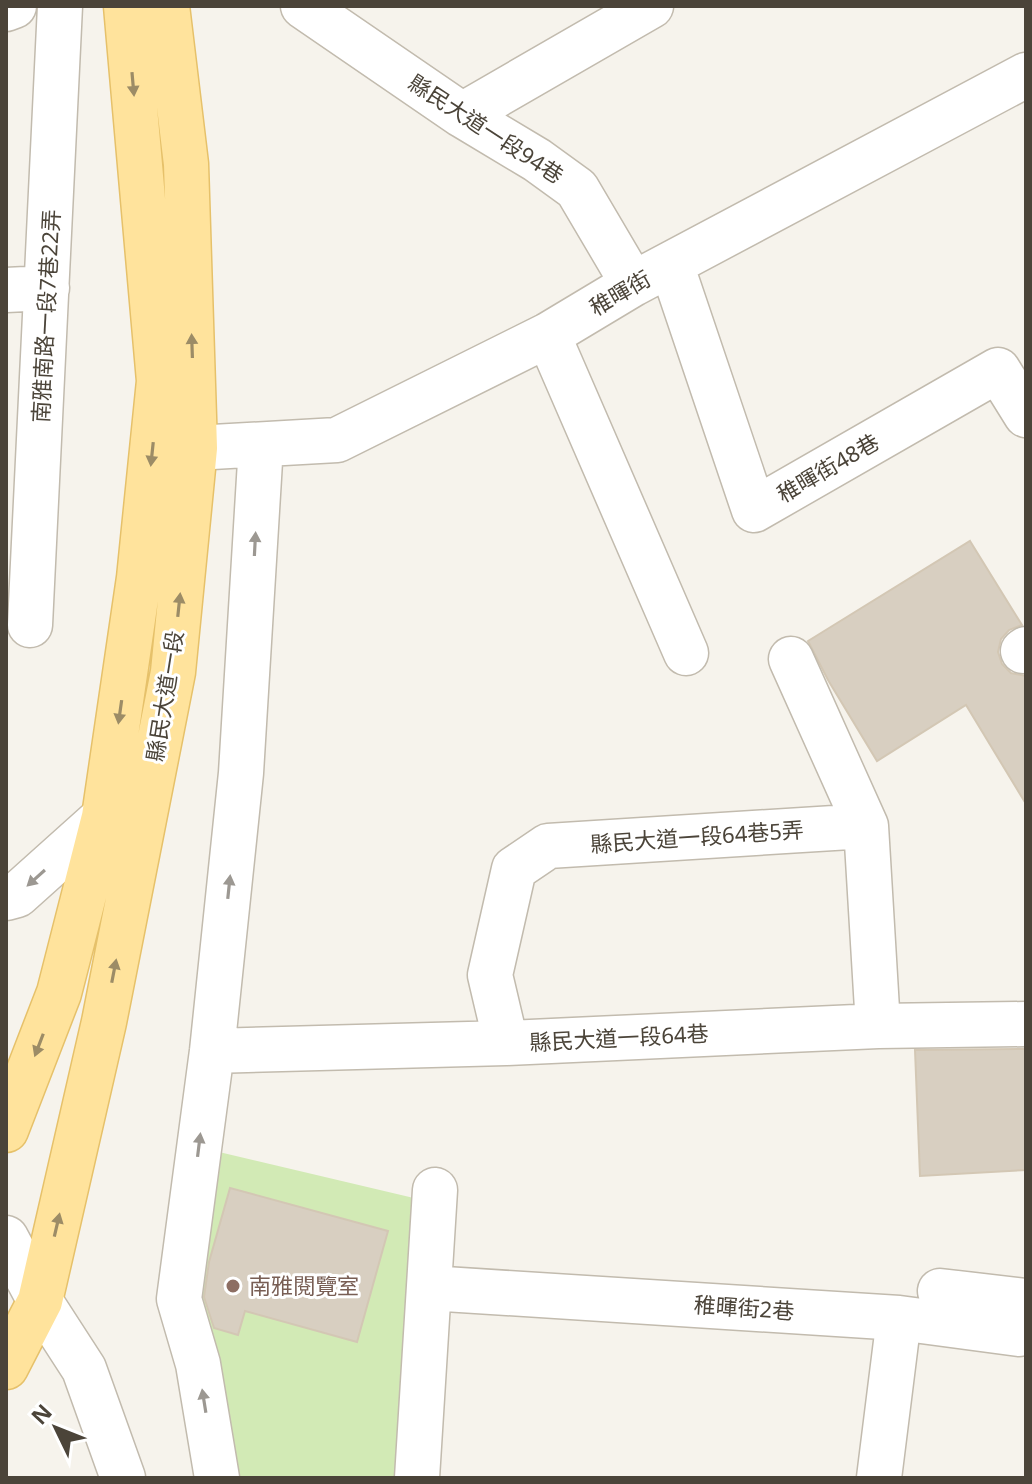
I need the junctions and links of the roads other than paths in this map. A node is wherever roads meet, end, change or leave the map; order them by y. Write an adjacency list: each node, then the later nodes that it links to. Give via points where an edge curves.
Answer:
1 (14, 6): 6 (street)
2 (60, 6): 12 (street, 南雅南路一段7巷22弄)
3 (126, 6): 21 (main road, 縣民大道一段, one-way to 21, via 159,381 139,578)
4 (303, 6): 9 (street, 縣民大道一段94巷)
5 (651, 6): 9 (street)
6 (6, 9)
7 (173, 9): 16 (main road, 縣民大道一段, one-way to 7, via 186,164)
8 (1026, 75): 10 (street, 稚暉街)
9 (462, 115): 11 (street, 縣民大道一段94巷, via 577,189)
10 (671, 264): 11 (street, 稚暉街); 14 (street, 稚暉街48巷, via 754,510 998,370)
11 (633, 284): 13 (street, 稚暉街)
12 (26, 289): 17 (street, 南雅南路一段7巷22弄)
13 (548, 335): 15 (street, 稚暉街, via 337,440); 19 (street)
14 (1026, 415)
15 (261, 445): 16 (street, 稚暉街); 27 (street, one-way to 15, via 241,773)
16 (195, 448): 33 (main road, 縣民大道一段, one-way to 16, via 104,1022 173,672)
17 (22, 462): 18 (street, 南雅南路一段7巷22弄)
18 (30, 625)
19 (686, 653)
20 (791, 659): 22 (street)
21 (104, 817): 23 (street, one-way to 23, via 17,895); 28 (main road, 縣民大道一段, one-way to 28, via 59,993)
22 (866, 826): 25 (street); 26 (street, 縣民大道一段64巷5弄, via 548,846 514,869 490,975)
23 (6, 898)
24 (1026, 1024): 25 (street, 縣民大道一段64巷)
25 (878, 1026): 26 (street, 縣民大道一段64巷)
26 (506, 1043): 27 (street, 縣民大道一段64巷)
27 (212, 1051): 38 (street, one-way to 27, via 198,1364 179,1299)
28 (6, 1130)
29 (435, 1190): 31 (street)
30 (11, 1248): 33 (street)
31 (429, 1288): 34 (street, 稚暉街2巷); 39 (street)
32 (940, 1291): 35 (street)
33 (40, 1301): 36 (main road, 縣民大道一段); 37 (street, via 84,1369)
34 (899, 1318): 35 (street, 稚暉街2巷); 40 (street)
35 (1023, 1318)
36 (6, 1367)
37 (123, 1478)
38 (217, 1478)
39 (417, 1478)
40 (879, 1478)

